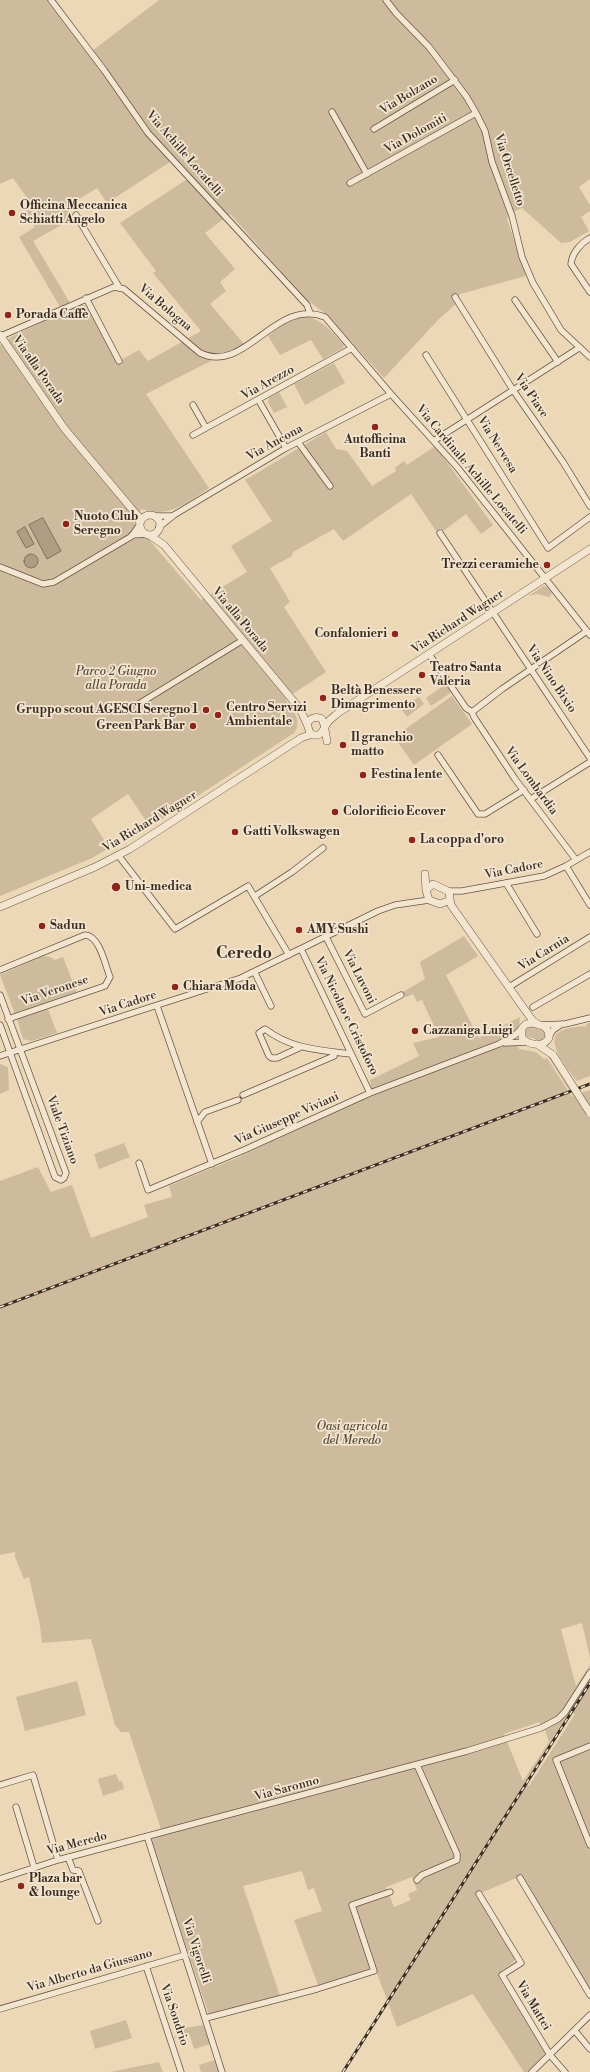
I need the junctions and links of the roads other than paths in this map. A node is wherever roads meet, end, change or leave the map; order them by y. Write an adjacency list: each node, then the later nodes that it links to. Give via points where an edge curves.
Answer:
1 (51, 0): 16 (street, Via Achille Locatelli, via 148,133 307,304)
2 (386, 0): 3 (street, Via Orcelletto, via 429,47)
3 (454, 80): 5 (street, Via Orcelletto); 6 (street, Via Bolzano)
4 (332, 112): 7 (street)
5 (476, 112): 7 (street, Via Dolomiti); 19 (street, Via Orcelletto, via 485,132 492,162 512,216 526,266 554,320)
6 (374, 129)
7 (367, 174): 8 (street, Via Dolomiti)
8 (350, 183)
9 (76, 215): 11 (street)
10 (590, 238): 12 (street, via 584,241 571,264)
11 (119, 287): 14 (street, Via Bologna); 16 (street, Via Bologna, via 200,353 210,357 237,352 287,318)
12 (590, 292)
13 (455, 297): 24 (street, Via Piave)
14 (86, 298): 17 (street, Via Bologna); 22 (street)
15 (515, 300): 23 (street)
16 (310, 313): 18 (street, Via Cardinale Achille Locatelli, via 325,317)
17 (1, 337): 36 (street, Via alla Porada, via 64,428)
18 (352, 348): 25 (street, Via Cardinale Achille Locatelli); 26 (street, Via Arezzo)
19 (579, 348): 21 (street, Via Orcelletto); 23 (street)
20 (426, 355): 28 (street, Via Nervesa)
21 (590, 357)
22 (119, 360)
23 (558, 362): 24 (street)
24 (513, 390): 28 (street); 35 (street, Via Piave)
25 (391, 394): 31 (street, Via Cardinale Achille Locatelli); 32 (street, Via Ancona)
26 (259, 400): 29 (street, Via Arezzo); 33 (street)
27 (193, 405): 29 (street)
28 (468, 419): 31 (street); 39 (street, Via Nervesa, via 548,548)
29 (206, 428): 30 (street, Via Arezzo)
30 (193, 435)
31 (435, 440): 48 (street, Via Cardinale Achille Locatelli)
32 (298, 442): 33 (street, Via Ancona); 34 (street)
33 (286, 448): 37 (street, Via Ancona)
34 (330, 486)
35 (590, 506)
36 (131, 508): 38 (street, Via alla Porada); 40 (street, Via alla Porada, via 138,516)
37 (174, 515): 38 (street, Via Ancona); 41 (street, Via Ancona)
38 (152, 516): 40 (street, via 143,518); 41 (street, via 159,522)
39 (590, 518)
40 (140, 524): 43 (street, via 141,530); 44 (street)
41 (159, 529): 43 (street, via 155,534); 45 (street, Via alla Porada)
42 (440, 533): 49 (street, Via Nino Bixio)
43 (147, 534): 44 (street); 45 (street, Via alla Porada)
44 (132, 536): 47 (street, via 54,582 43,584)
45 (164, 545): 51 (street, Via alla Porada)
46 (590, 549): 48 (street, Via Richard Wagner)
47 (0, 567)
48 (545, 578): 49 (street, Via Richard Wagner); 50 (street, Via Cardinale Achille Locatelli)
49 (493, 612): 52 (street, Via Richard Wagner); 53 (street, Via Nino Bixio)
50 (588, 633): 53 (street)
51 (243, 640): 54 (street); 55 (street, Via alla Porada)
52 (430, 654): 56 (street, Via Lombardia, via 466,708); 57 (street, Via Richard Wagner)
53 (531, 669): 56 (street); 64 (street, Via Nino Bixio)
54 (137, 705)
55 (300, 709): 58 (street, Via alla Porada); 59 (street, Via alla Porada)
56 (472, 712): 66 (street, Via Lombardia)
57 (338, 713): 58 (street, Via Richard Wagner); 60 (street, Via Richard Wagner)
58 (318, 718): 59 (street, via 311,719); 60 (street, via 324,721)
59 (307, 726): 61 (street); 62 (street, Via Richard Wagner)
60 (325, 729): 61 (street)
61 (315, 735): 62 (street, Via Richard Wagner)
62 (301, 738): 70 (street, Via Richard Wagner)
63 (438, 755): 66 (street, via 478,814 485,814)
64 (590, 758)
65 (590, 762): 67 (street)
66 (524, 790): 67 (street, Via Lombardia)
67 (531, 799): 71 (street, Via Lombardia)
68 (323, 848): 76 (street)
69 (590, 852): 71 (street, Via Cadore)
70 (118, 855): 76 (street, via 175,929 248,886); 80 (street, Via Richard Wagner, via 96,867)
71 (576, 860): 72 (street, Via Cadore)
72 (566, 866): 73 (street, Via Cadore, via 544,876); 79 (street)
73 (506, 883): 77 (street, Via Cadore); 82 (street)
74 (436, 885): 75 (street, via 429,886); 75 (street, via 425,874); 77 (street)
75 (427, 894): 78 (street); 83 (street, Via Cadore, via 415,901 378,911)
76 (254, 896): 86 (street)
77 (449, 896): 78 (street); 81 (street)
78 (442, 904): 81 (street)
79 (590, 905)
80 (0, 907)
81 (457, 914): 90 (street)
82 (538, 934)
83 (326, 937): 85 (street, Via Cadore); 92 (street, Via Luvoni, via 365,1014)
84 (590, 937): 90 (street, Via Carnia)
85 (301, 949): 86 (street, Via Cadore); 111 (street, Via Nicolao e Cristoforo)
86 (289, 955): 88 (street, Via Cadore)
87 (0, 970): 98 (street, Via Veronese, via 89,935 95,940 110,977 108,984)
88 (254, 973): 94 (street, Via Cadore); 95 (street)
89 (590, 974): 96 (street)
90 (509, 987): 93 (street)
91 (0, 995): 98 (street, Viale Tiziano)
92 (401, 995)
93 (520, 1003): 101 (street); 102 (street, via 524,1016)
94 (157, 1006): 108 (street, Via Cadore); 120 (street)
95 (271, 1006)
96 (533, 1008)
97 (590, 1018): 99 (street)
98 (8, 1019): 108 (street, Viale Tiziano)
99 (564, 1024): 101 (street); 103 (street, via 553,1030)
100 (0, 1025): 110 (street, Viale Tiziano)
101 (540, 1025): 102 (street, via 529,1023); 103 (street, via 547,1029)
102 (523, 1027): 104 (street, via 522,1036); 105 (street, via 517,1034)
103 (549, 1038): 106 (street, via 543,1044); 112 (street)
104 (528, 1042): 105 (street); 106 (street)
105 (499, 1044): 116 (street, Via Giuseppe Viviani)
106 (537, 1044): 112 (street)
107 (301, 1047): 107 (street, via 278,1040 264,1029 259,1033 272,1058); 109 (street)
108 (20, 1050): 110 (street, Via Cadore); 110 (street, Viale Tiziano, via 66,1173 61,1180 54,1177)
109 (326, 1051): 111 (street); 115 (street)
110 (10, 1053): 113 (street, Via Cadore)
111 (351, 1054): 116 (street, Via Nicolao e Cristoforo)
112 (553, 1055): 119 (street, bridge)
113 (0, 1056)
114 (334, 1056): 115 (street)
115 (325, 1060): 117 (street)
116 (370, 1093): 122 (street, Via Giuseppe Viviani)
117 (243, 1095)
118 (238, 1100): 120 (street, via 205,1112)
119 (590, 1113)
120 (197, 1122): 122 (street)
121 (139, 1163): 122 (street, Via Giuseppe Viviani, via 148,1190)
122 (212, 1164)
123 (590, 1673): 125 (street, Via Saronno, via 565,1712 547,1725)
124 (590, 1746): 130 (street, via 556,1760)
125 (417, 1765): 128 (street, Via Saronno); 136 (street, via 458,1854 457,1860 422,1875)
126 (0, 1785): 132 (street, via 34,1775)
127 (16, 1807): 133 (street)
128 (161, 1834): 129 (street, Via Meredo)
129 (148, 1836): 131 (street, Via Meredo); 140 (street, Via Vigorelli)
130 (590, 1845)
131 (68, 1857): 132 (street, Via Meredo); 139 (street, via 72,1869 79,1871)
132 (58, 1860): 133 (street, Via Meredo)
133 (34, 1867): 135 (street, Via Meredo)
134 (520, 1878): 142 (street)
135 (0, 1879)
136 (417, 1880)
137 (390, 1892): 145 (street, via 352,1905 374,1972)
138 (479, 1894): 148 (street, Via Mattei, via 521,1963 502,1975)
139 (98, 1921)
140 (185, 1955): 141 (street, Via Alberto da Giussano); 145 (street, Via Vigorelli)
141 (146, 1966): 143 (street, Via Alberto da Giussano); 149 (street, Via Sondrio)
142 (590, 1995)
143 (0, 2009)
144 (590, 2015): 146 (street)
145 (206, 2018): 150 (street, Via Vigorelli)
146 (574, 2031): 147 (street); 148 (street)
147 (590, 2049)
148 (550, 2055): 151 (street); 152 (street)
149 (181, 2072)
150 (222, 2072)
151 (532, 2072)
152 (565, 2072)

